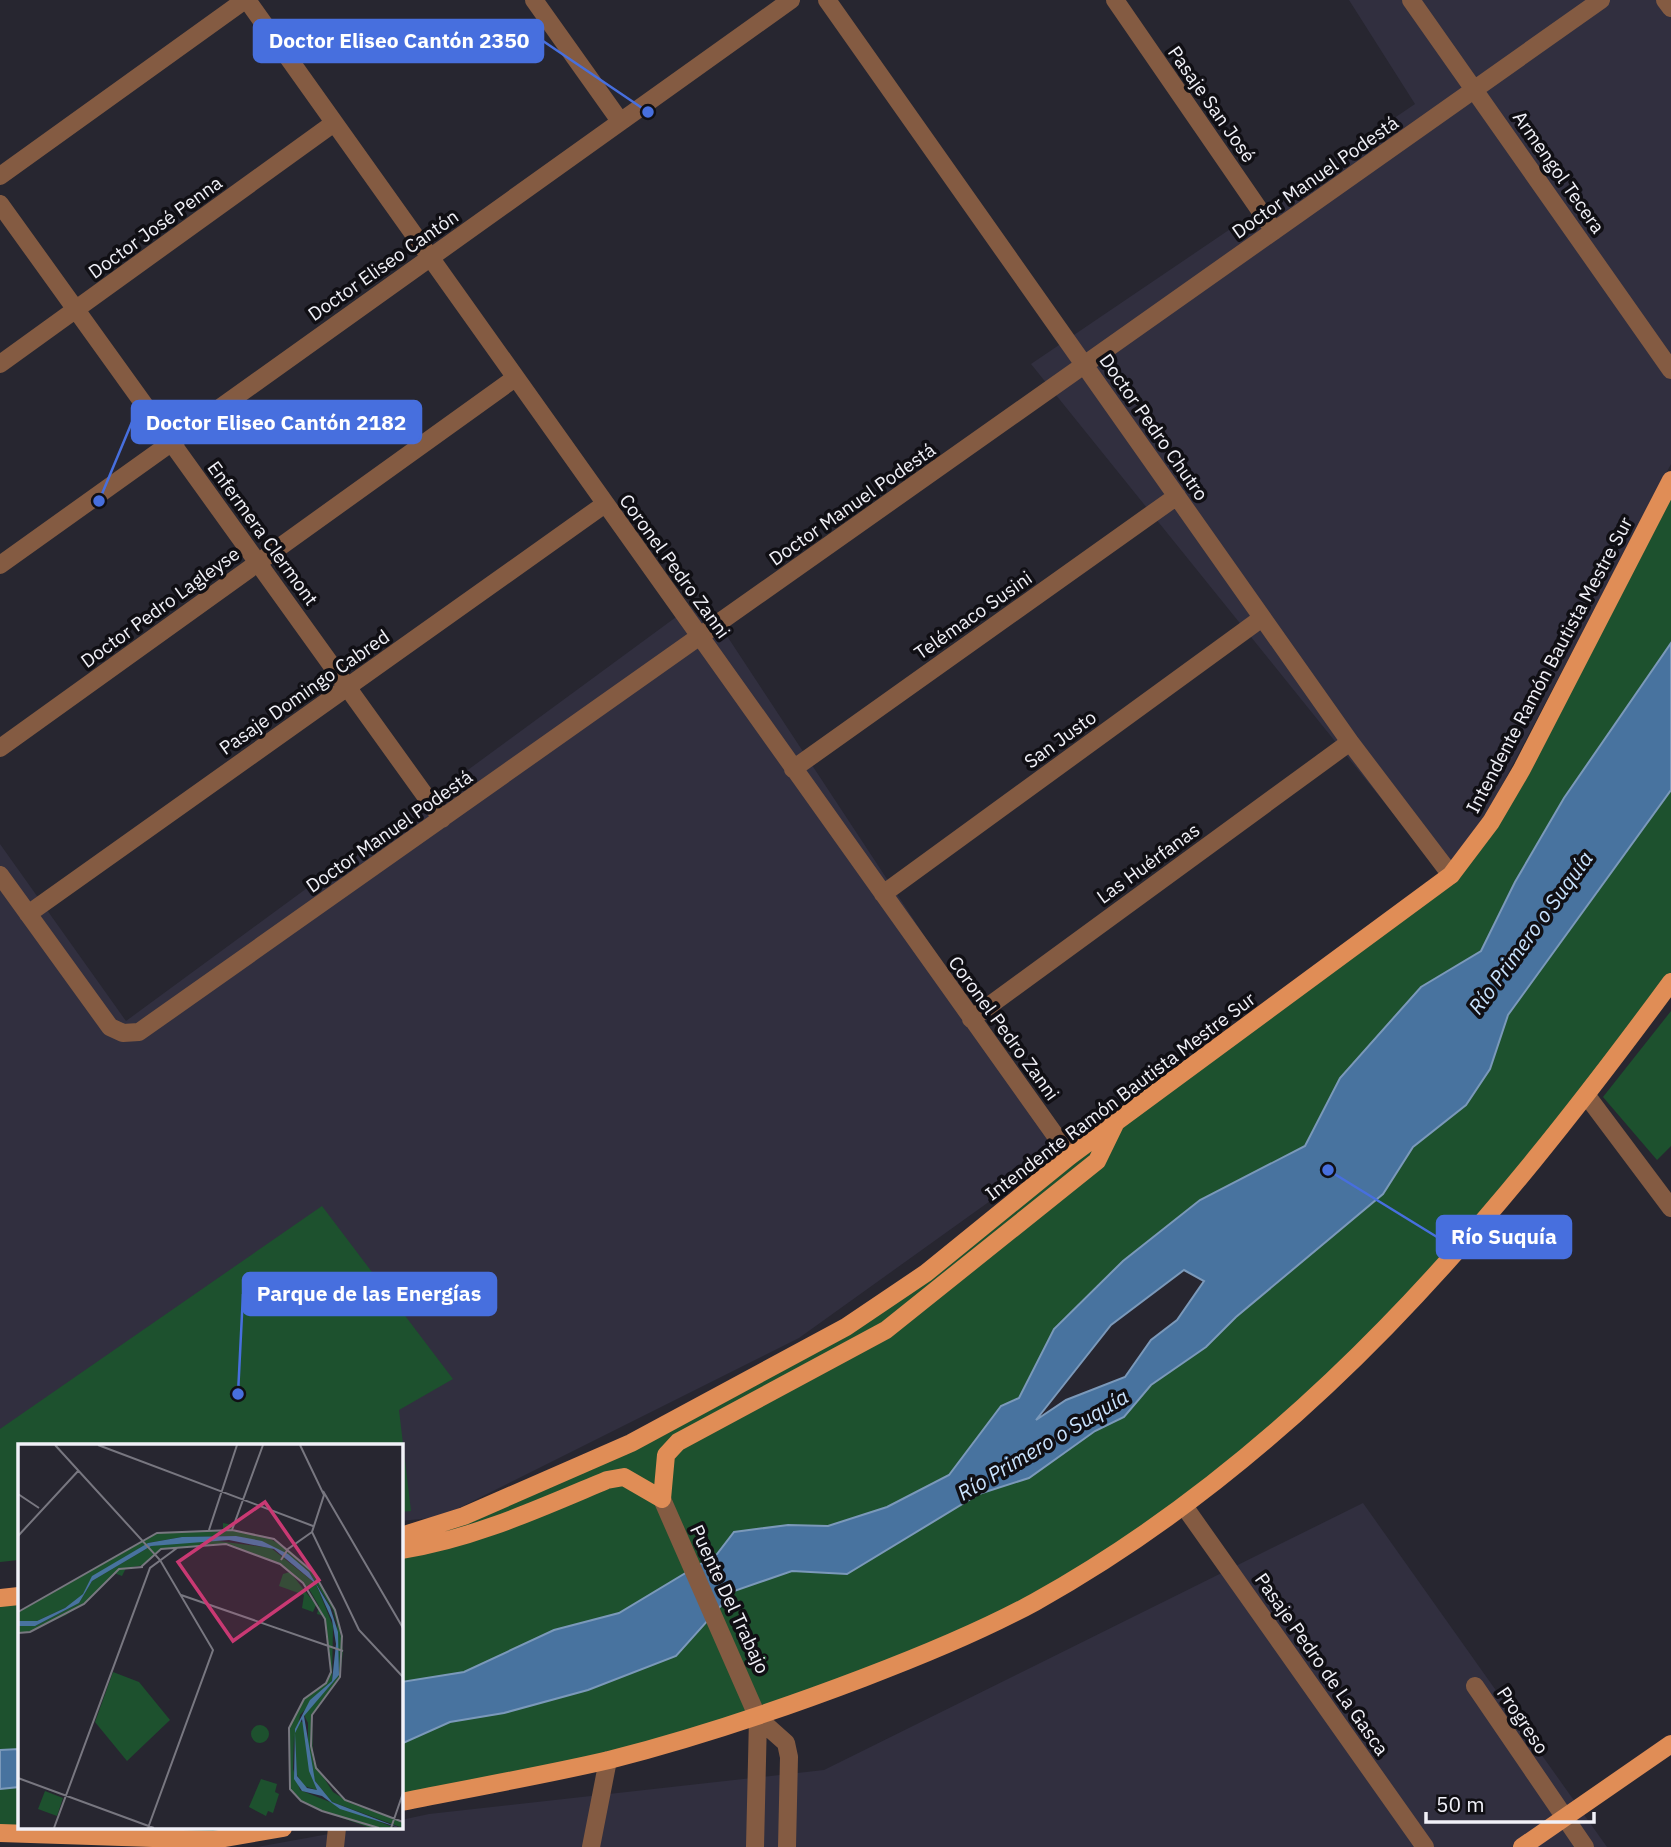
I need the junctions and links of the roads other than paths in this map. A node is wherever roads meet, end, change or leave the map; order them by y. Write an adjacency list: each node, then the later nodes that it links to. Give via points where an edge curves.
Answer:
1 (246, 0): 12 (street, Coronel Pedro Zanni); 13 (street)
2 (534, 0): 11 (street)
3 (790, 0): 11 (street, Doctor Eliseo Cantón)
4 (827, 0): 19 (street, Doctor Pedro Chutro)
5 (1115, 0): 15 (street, Pasaje San José)
6 (1410, 0): 10 (street, Armengol Tecera)
7 (1665, 0): 9 (street)
8 (1592, 3): 10 (street, Doctor Manuel Podestá)
9 (1671, 8)
10 (1475, 89): 15 (street, Doctor Manuel Podestá); 20 (street, Armengol Tecera)
11 (620, 121): 16 (street, Doctor Eliseo Cantón)
12 (334, 123): 16 (street, Coronel Pedro Zanni); 17 (street, Doctor José Penna)
13 (0, 176)
14 (0, 204): 17 (street, Enfermera Clermont)
15 (1275, 231): 19 (street, Doctor Manuel Podestá)
16 (430, 257): 21 (street, Coronel Pedro Zanni); 22 (street, Doctor Eliseo Cantón)
17 (76, 309): 18 (street, Doctor José Penna); 22 (street, Enfermera Clermont)
18 (0, 364)
19 (1084, 365): 24 (street, Doctor Pedro Chutro); 29 (street, Doctor Manuel Podestá)
20 (1671, 370)
21 (515, 378): 25 (street, Coronel Pedro Zanni); 26 (street, Doctor Pedro Lagleyse)
22 (171, 441): 26 (street, Enfermera Clermont); 27 (street, Doctor Eliseo Cantón)
23 (1671, 480): 36 (main road, Intendente Ramón Bautista Mestre Sur, via 1522,769)
24 (1177, 496): 28 (street, Doctor Pedro Chutro); 33 (street, Telémaco Susini)
25 (605, 503): 29 (street, Coronel Pedro Zanni); 30 (street, Pasaje Domingo Cabred)
26 (258, 563): 30 (street, Enfermera Clermont); 32 (street, Doctor Pedro Lagleyse)
27 (0, 565)
28 (1262, 618): 31 (street, Doctor Pedro Chutro); 37 (street, San Justo)
29 (700, 637): 33 (street, Coronel Pedro Zanni); 34 (street, Doctor Manuel Podestá)
30 (347, 687): 34 (street, Enfermera Clermont); 38 (street, Pasaje Domingo Cabred)
31 (1350, 742): 36 (street, Doctor Pedro Chutro); 40 (street, Las Huérfanas)
32 (0, 748)
33 (793, 769): 37 (street, Coronel Pedro Zanni)
34 (442, 819): 38 (street, Doctor Manuel Podestá, via 139,1032 123,1033 110,1027)
35 (0, 875): 38 (street)
36 (1451, 875): 42 (main road, Intendente Ramón Bautista Mestre Sur)
37 (883, 894): 40 (street, Coronel Pedro Zanni)
38 (28, 914)
39 (1671, 982): 41 (main road)
40 (971, 1019): 43 (street, Coronel Pedro Zanni)
41 (1587, 1096): 44 (street); 46 (main road, via 1502,1202 1336,1379)
42 (1115, 1124): 43 (main road, Intendente Ramón Bautista Mestre Sur); 45 (main road, via 1097,1161 886,1330 678,1442 666,1455)
43 (1070, 1156): 47 (main road, Intendente Ramón Bautista Mestre Sur, via 917,1280 846,1327 631,1443 464,1516)
44 (1671, 1208)
45 (658, 1493): 48 (main road, via 624,1477 607,1479 501,1524); 52 (street, Puente Del Trabajo)
46 (1184, 1506): 52 (main road, via 1032,1603 902,1663); 64 (street, Pasaje Pedro de La Gasca)
47 (402, 1536)
48 (402, 1550)
49 (18, 1596): 50 (main road)
50 (0, 1598)
51 (1475, 1686): 56 (street, Progreso)
52 (758, 1718): 54 (main road); 62 (street); 63 (street, via 786,1743)
53 (1671, 1744): 56 (main road)
54 (608, 1760): 55 (main road); 61 (street)
55 (402, 1802)
56 (1564, 1818): 65 (main road); 66 (street, Progreso)
57 (277, 1829): 59 (main road, via 213,1840)
58 (337, 1829): 60 (street)
59 (0, 1833)
60 (335, 1847)
61 (591, 1847)
62 (755, 1847)
63 (787, 1847)
64 (1425, 1847)
65 (1522, 1847)
66 (1585, 1847)

